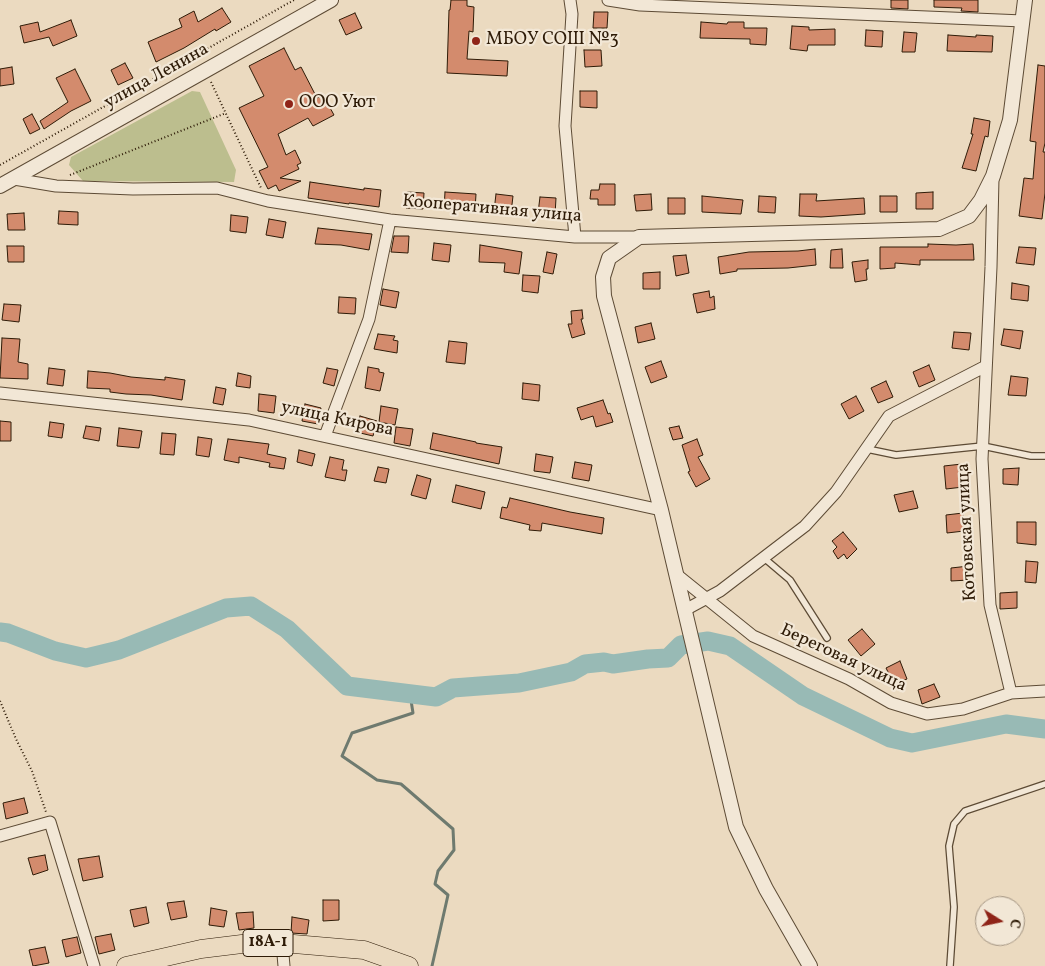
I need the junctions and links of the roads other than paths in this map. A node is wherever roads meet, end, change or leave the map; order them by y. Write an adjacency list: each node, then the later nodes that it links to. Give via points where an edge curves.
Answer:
1 (331, 0): 7 (street, улица Ленина)
2 (570, 0): 11 (street, via 572,14 565,126)
3 (608, 0): 5 (street, via 640,5)
4 (1025, 0): 5 (street, Котовская улица)
5 (1022, 22): 6 (street, Котовская улица, via 1010,120)
6 (993, 176): 9 (street, Котовская улица); 13 (street, Котовская улица)
7 (14, 178): 8 (street, улица Ленина); 10 (street, Кооперативная улица, via 56,186 217,188 268,201)
8 (0, 186)
9 (969, 216): 12 (street, Кооперативная улица, via 939,229)
10 (390, 220): 11 (street, Кооперативная улица); 15 (street, via 369,319)
11 (575, 236): 12 (street, Кооперативная улица)
12 (639, 237): 19 (street, via 609,258 603,277 604,296)
13 (986, 366): 16 (street, Котовская улица); 17 (street, via 889,416)
14 (0, 393): 15 (street, улица Кирова, via 249,420)
15 (325, 436): 19 (street, улица Кирова)
16 (983, 446): 17 (lane, via 896,456); 18 (lane); 26 (street, Котовская улица, via 990,605)
17 (867, 449): 20 (street, via 836,492 805,526)
18 (1045, 456)
19 (661, 510): 21 (street)
20 (764, 558): 22 (street); 24 (lane, via 790,580)
21 (676, 574): 22 (street, Береговая улица); 23 (street)
22 (707, 598): 23 (street); 26 (street, Береговая улица, via 753,636 849,679 891,703 927,714 963,709)
23 (685, 613): 34 (street, via 736,827 766,889)
24 (827, 638)
25 (1045, 691): 26 (street, Береговая улица)
26 (1011, 693)
27 (1045, 784): 35 (lane, via 965,811 954,824 949,846 954,907)
28 (0, 836): 30 (street, via 50,822)
29 (282, 943): 31 (main road, 18А-1, via 200,949); 32 (street); 33 (main road, 18А-1, via 364,950)
30 (94, 966)
31 (126, 966)
32 (284, 966)
33 (408, 966)
34 (810, 966)
35 (950, 966)

